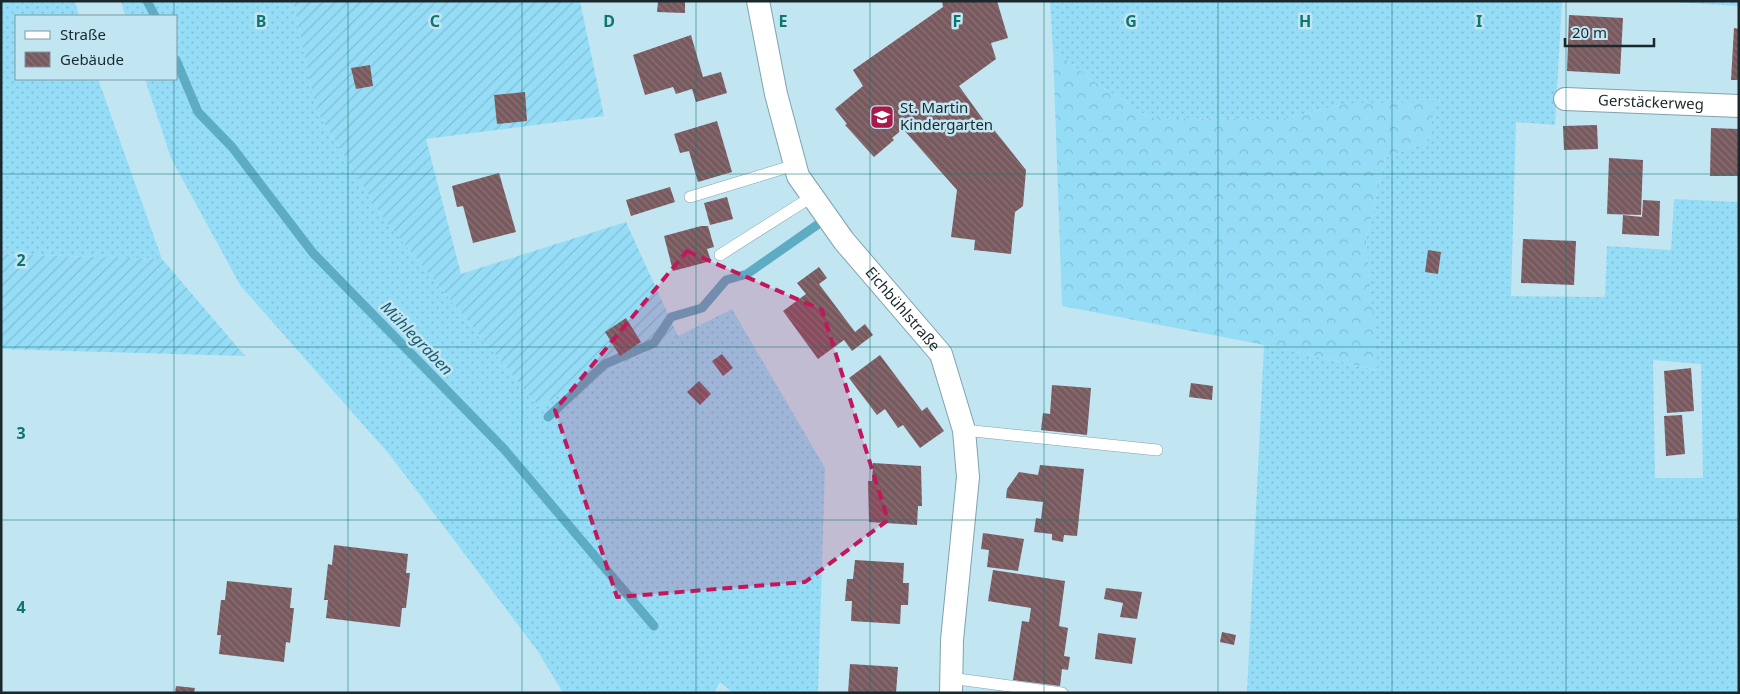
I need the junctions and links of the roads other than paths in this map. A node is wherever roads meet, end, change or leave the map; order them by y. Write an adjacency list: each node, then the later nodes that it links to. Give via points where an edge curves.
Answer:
1 (761, 3): 4 (street, Eichbühlstraße, via 776,94)
2 (1565, 99): 3 (street, Gerstäckerweg)
3 (1739, 106)
4 (795, 164): 5 (street, Eichbühlstraße, via 798,176); 6 (lane)
5 (813, 196): 7 (lane); 8 (street, Eichbühlstraße, via 844,241 942,354)
6 (690, 197)
7 (720, 255)
8 (964, 430): 9 (lane); 10 (street, Eichbühlstraße, via 968,477 952,640)
9 (1157, 450)
10 (951, 686): 11 (lane)
11 (1062, 693)

